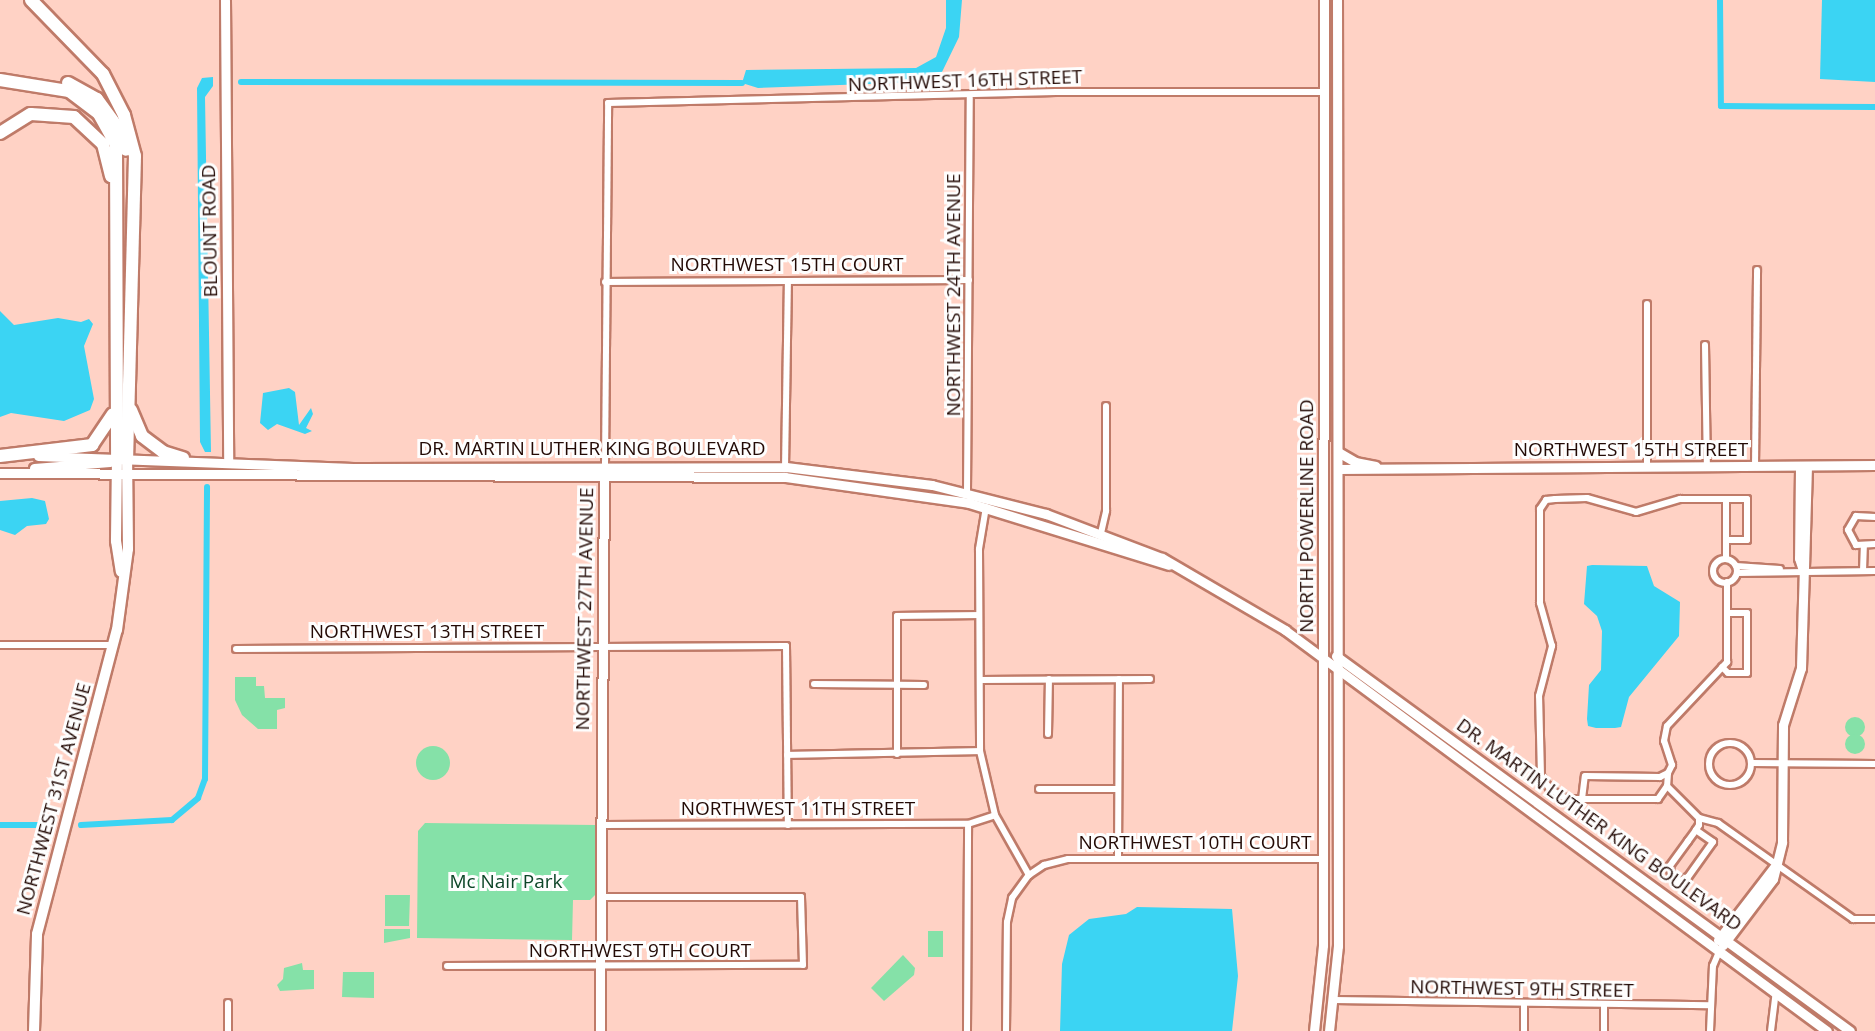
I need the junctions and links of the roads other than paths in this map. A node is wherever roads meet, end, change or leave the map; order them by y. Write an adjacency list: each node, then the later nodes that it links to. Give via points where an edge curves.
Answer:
1 (31, 0): 16 (highway, via 103,74 130,131 135,175)
2 (225, 0): 26 (main road, BLOUNT ROAD)
3 (1324, 0): 7 (main road, NORTH POWERLINE ROAD)
4 (1337, 0): 22 (main road, NORTH POWERLINE ROAD)
5 (0, 72): 16 (highway, via 51,78 83,89 97,99 118,128 127,154 127,274)
6 (0, 80): 15 (highway, via 69,91 86,101 110,129 118,158)
7 (1323, 92): 8 (street, NORTHWEST 16TH STREET, via 1056,92); 21 (main road, NORTH POWERLINE ROAD)
8 (970, 98): 9 (street, NORTHWEST 16TH STREET); 12 (street, NORTHWEST 24TH AVENUE)
9 (608, 103): 14 (street, NORTHWEST 27TH AVENUE)
10 (0, 133): 15 (highway, via 32,114 53,113 74,117 103,144 111,163)
11 (1757, 270): 32 (street)
12 (969, 280): 13 (street, NORTHWEST 15TH COURT); 46 (street, NORTHWEST 24TH AVENUE)
13 (788, 281): 14 (street, NORTHWEST 15TH COURT); 37 (street)
14 (604, 282): 27 (street, NORTHWEST 27TH AVENUE)
15 (117, 292): 19 (highway)
16 (132, 304): 19 (highway)
17 (1647, 304): 31 (street)
18 (1704, 345): 33 (street)
19 (122, 400): 23 (highway, via 110,425 92,445); 24 (highway); 25 (highway, via 142,436 163,452)
20 (1106, 406): 51 (street, via 1106,511)
21 (1324, 435): 35 (main road); 38 (main road, NORTH POWERLINE ROAD)
22 (1338, 452): 35 (main road, NORTH POWERLINE ROAD); 36 (main road, NORTHWEST 15TH STREET, via 1355,462)
23 (0, 456): 24 (main road, DR. MARTIN LUTHER KING BOULEVARD)
24 (122, 456): 25 (main road, DR. MARTIN LUTHER KING BOULEVARD); 39 (main road); 40 (main road, NORTHWEST 31ST AVENUE)
25 (183, 458): 26 (main road, DR. MARTIN LUTHER KING BOULEVARD)
26 (228, 461): 30 (main road, DR. MARTIN LUTHER KING BOULEVARD)
27 (604, 464): 29 (main road, DR. MARTIN LUTHER KING BOULEVARD); 37 (main road, DR. MARTIN LUTHER KING BOULEVARD); 42 (main road, NORTHWEST 27TH AVENUE)
28 (1875, 465): 34 (main road, NORTHWEST 15TH STREET)
29 (450, 466): 30 (main road, DR. MARTIN LUTHER KING BOULEVARD); 44 (main road)
30 (415, 467): 43 (main road)
31 (1647, 467): 33 (main road, NORTHWEST 15TH STREET); 36 (main road, NORTHWEST 15TH STREET)
32 (1755, 467): 33 (main road, NORTHWEST 15TH STREET); 34 (main road, NORTHWEST 15TH STREET)
33 (1707, 468)
34 (1803, 468): 58 (main road, via 1799,558)
35 (1338, 469): 36 (main road, NORTHWEST 15TH STREET); 47 (main road, NORTH POWERLINE ROAD)
36 (1388, 469)
37 (785, 472): 42 (main road, DR. MARTIN LUTHER KING BOULEVARD); 45 (main road, DR. MARTIN LUTHER KING BOULEVARD); 46 (main road, DR. MARTIN LUTHER KING BOULEVARD, via 841,471)
38 (1324, 472): 47 (main road); 69 (main road, NORTH POWERLINE ROAD)
39 (10, 473): 40 (main road, DR. MARTIN LUTHER KING BOULEVARD); 41 (main road, DR. MARTIN LUTHER KING BOULEVARD)
40 (122, 473): 43 (main road, DR. MARTIN LUTHER KING BOULEVARD); 65 (main road, NORTHWEST 31ST AVENUE, via 128,550)
41 (0, 474)
42 (604, 475): 44 (main road, DR. MARTIN LUTHER KING BOULEVARD); 66 (main road, NORTHWEST 27TH AVENUE)
43 (372, 477): 44 (main road, DR. MARTIN LUTHER KING BOULEVARD)
44 (412, 477)
45 (911, 492): 46 (main road, via 921,488); 49 (main road, DR. MARTIN LUTHER KING BOULEVARD)
46 (967, 492): 49 (main road, DR. MARTIN LUTHER KING BOULEVARD)
47 (1338, 494): 68 (main road, NORTH POWERLINE ROAD)
48 (1726, 499): 52 (street); 52 (street, via 1747,499 1747,540); 90 (street, via 1680,499 1636,512 1587,498 1542,504 1540,603 1552,651 1540,688 1541,776 1550,789 1567,799)
49 (988, 503): 51 (main road, DR. MARTIN LUTHER KING BOULEVARD); 56 (main road, DR. MARTIN LUTHER KING BOULEVARD); 63 (street, via 979,549)
50 (1875, 517): 54 (street, via 1862,514 1849,524 1852,541)
51 (1101, 533): 56 (main road, DR. MARTIN LUTHER KING BOULEVARD)
52 (1726, 540): 55 (street)
53 (1875, 544): 54 (street)
54 (1864, 547): 59 (street)
55 (1726, 559): 57 (street); 61 (street, via 1716,564 1714,572)
56 (1169, 565): 69 (main road, DR. MARTIN LUTHER KING BOULEVARD, via 1250,607)
57 (1737, 570): 58 (street); 61 (street)
58 (1803, 570): 59 (street); 84 (main road, via 1801,668 1783,724)
59 (1863, 571): 60 (street)
60 (1875, 571)
61 (1727, 582): 62 (street)
62 (1727, 613): 70 (street, via 1727,662); 70 (street, via 1747,613 1747,673 1728,673)
63 (978, 615): 75 (street); 77 (street, via 897,616)
64 (0, 645): 65 (street)
65 (111, 645): 114 (main road, NORTHWEST 31ST AVENUE, via 37,934)
66 (601, 647): 67 (street, NORTHWEST 13TH STREET); 82 (street, NORTHWEST 13TH STREET, via 786,646); 94 (main road, NORTHWEST 27TH AVENUE)
67 (236, 649)
68 (1339, 655): 69 (main road); 71 (main road, NORTH POWERLINE ROAD); 104 (main road, DR. MARTIN LUTHER KING BOULEVARD)
69 (1324, 656): 71 (main road, DR. MARTIN LUTHER KING BOULEVARD); 98 (main road, NORTH POWERLINE ROAD)
70 (1722, 667): 86 (street, via 1667,726 1664,741 1672,765)
71 (1339, 674): 101 (main road, NORTH POWERLINE ROAD); 105 (main road, DR. MARTIN LUTHER KING BOULEVARD)
72 (1049, 679): 73 (street); 75 (street); 79 (street)
73 (1119, 679): 74 (street); 89 (street)
74 (1150, 679)
75 (980, 680): 80 (street)
76 (814, 684): 77 (street)
77 (896, 685): 78 (street); 81 (street)
78 (924, 685)
79 (1048, 734)
80 (980, 751): 81 (street); 91 (street)
81 (897, 754): 82 (street)
82 (788, 755): 95 (street)
83 (1751, 763): 83 (street, via 1742,746 1729,743 1712,752 1709,765 1721,783 1735,785 1747,777); 84 (street)
84 (1782, 763): 85 (street); 99 (main road, via 1782,842)
85 (1875, 764)
86 (1668, 773): 87 (street); 90 (street, via 1660,777 1585,776)
87 (1667, 786): 90 (street, via 1658,799); 92 (street)
88 (1040, 789): 89 (street)
89 (1117, 789): 97 (street)
90 (1582, 799)
91 (995, 816): 93 (street, NORTHWEST 11TH STREET); 100 (street)
92 (1699, 818): 96 (street); 99 (street, via 1718,823)
93 (968, 824): 95 (street, NORTHWEST 11TH STREET); 117 (street)
94 (601, 825): 95 (street, NORTHWEST 11TH STREET); 102 (main road, NORTHWEST 27TH AVENUE)
95 (788, 825)
96 (1696, 830): 96 (street, via 1713,842 1688,877 1678,882 1671,876 1670,866)
97 (1118, 859): 98 (street, NORTHWEST 10TH COURT); 100 (street, NORTHWEST 10TH COURT, via 1068,859)
98 (1323, 859): 101 (main road); 119 (main road, NORTH POWERLINE ROAD, via 1323,945)
99 (1776, 864): 103 (street, via 1853,919); 104 (main road, via 1773,878)
100 (1029, 875): 118 (street, via 1012,898 1007,922)
101 (1338, 892): 109 (main road, NORTH POWERLINE ROAD)
102 (601, 897): 107 (main road, NORTHWEST 27TH AVENUE); 107 (street, NORTHWEST 9TH COURT, via 801,897 803,937 803,965)
103 (1875, 919)
104 (1722, 937): 105 (main road); 126 (main road, DR. MARTIN LUTHER KING BOULEVARD)
105 (1719, 951): 108 (main road, DR. MARTIN LUTHER KING BOULEVARD); 113 (street)
106 (447, 966): 107 (street, NORTHWEST 9TH COURT)
107 (601, 968): 116 (main road, NORTHWEST 27TH AVENUE)
108 (1776, 993): 124 (street); 125 (main road, DR. MARTIN LUTHER KING BOULEVARD)
109 (1334, 1000): 111 (street, NORTHWEST 9TH STREET); 120 (main road, NORTH POWERLINE ROAD)
110 (228, 1003): 115 (street)
111 (1524, 1005): 112 (street, NORTHWEST 9TH STREET); 121 (street)
112 (1604, 1005): 113 (street, NORTHWEST 9TH STREET); 122 (street)
113 (1710, 1005): 123 (street)
114 (34, 1031)
115 (229, 1031)
116 (600, 1031)
117 (967, 1031)
118 (1006, 1031)
119 (1314, 1031)
120 (1329, 1031)
121 (1524, 1031)
122 (1604, 1031)
123 (1710, 1031)
124 (1771, 1031)
125 (1827, 1031)
126 (1850, 1031)

